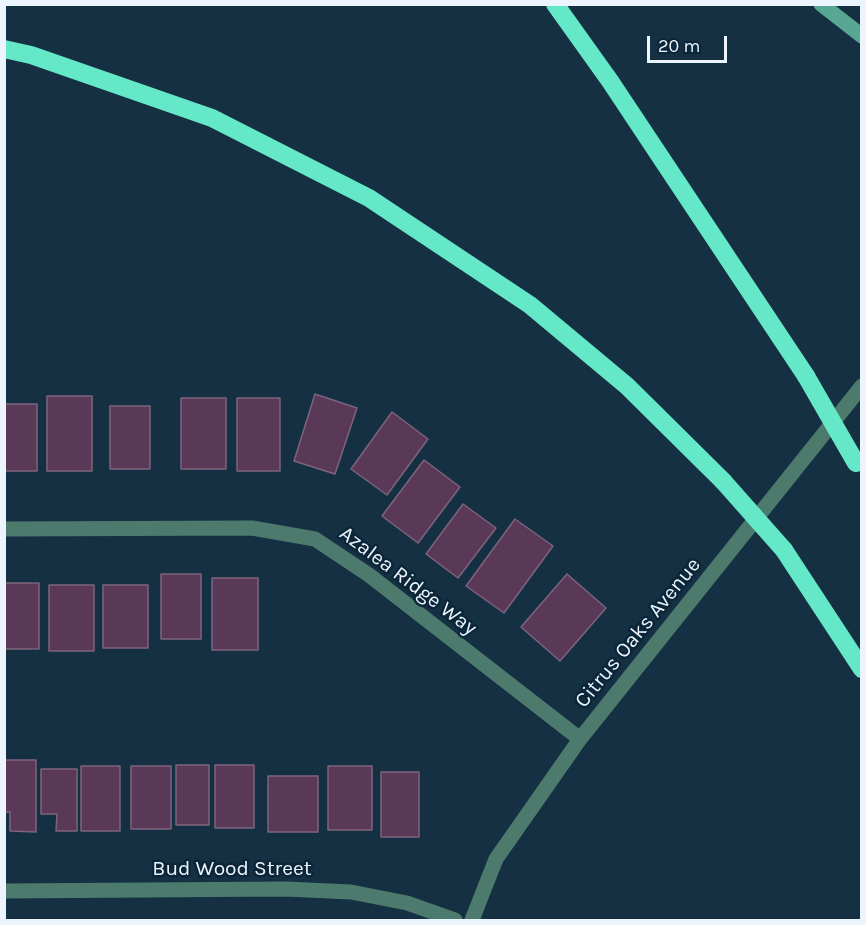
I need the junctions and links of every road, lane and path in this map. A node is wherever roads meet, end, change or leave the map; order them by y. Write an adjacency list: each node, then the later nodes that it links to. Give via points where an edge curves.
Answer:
1 (555, 4): 6 (highway, bridge, via 806,376)
2 (821, 4): 3 (main road)
3 (861, 36)
4 (4, 48): 8 (highway, bridge, via 212,118 369,198 530,305 627,386 723,481 784,550)
5 (861, 386): 9 (street, Citrus Oaks Avenue)
6 (859, 467)
7 (4, 529): 9 (street, Azalea Ridge Way, via 252,528 315,538)
8 (861, 669)
9 (580, 738): 12 (street, Citrus Oaks Avenue, via 496,859)
10 (4, 891): 11 (street, Bud Wood Street, via 351,892 407,903)
11 (455, 921)
12 (472, 921)

